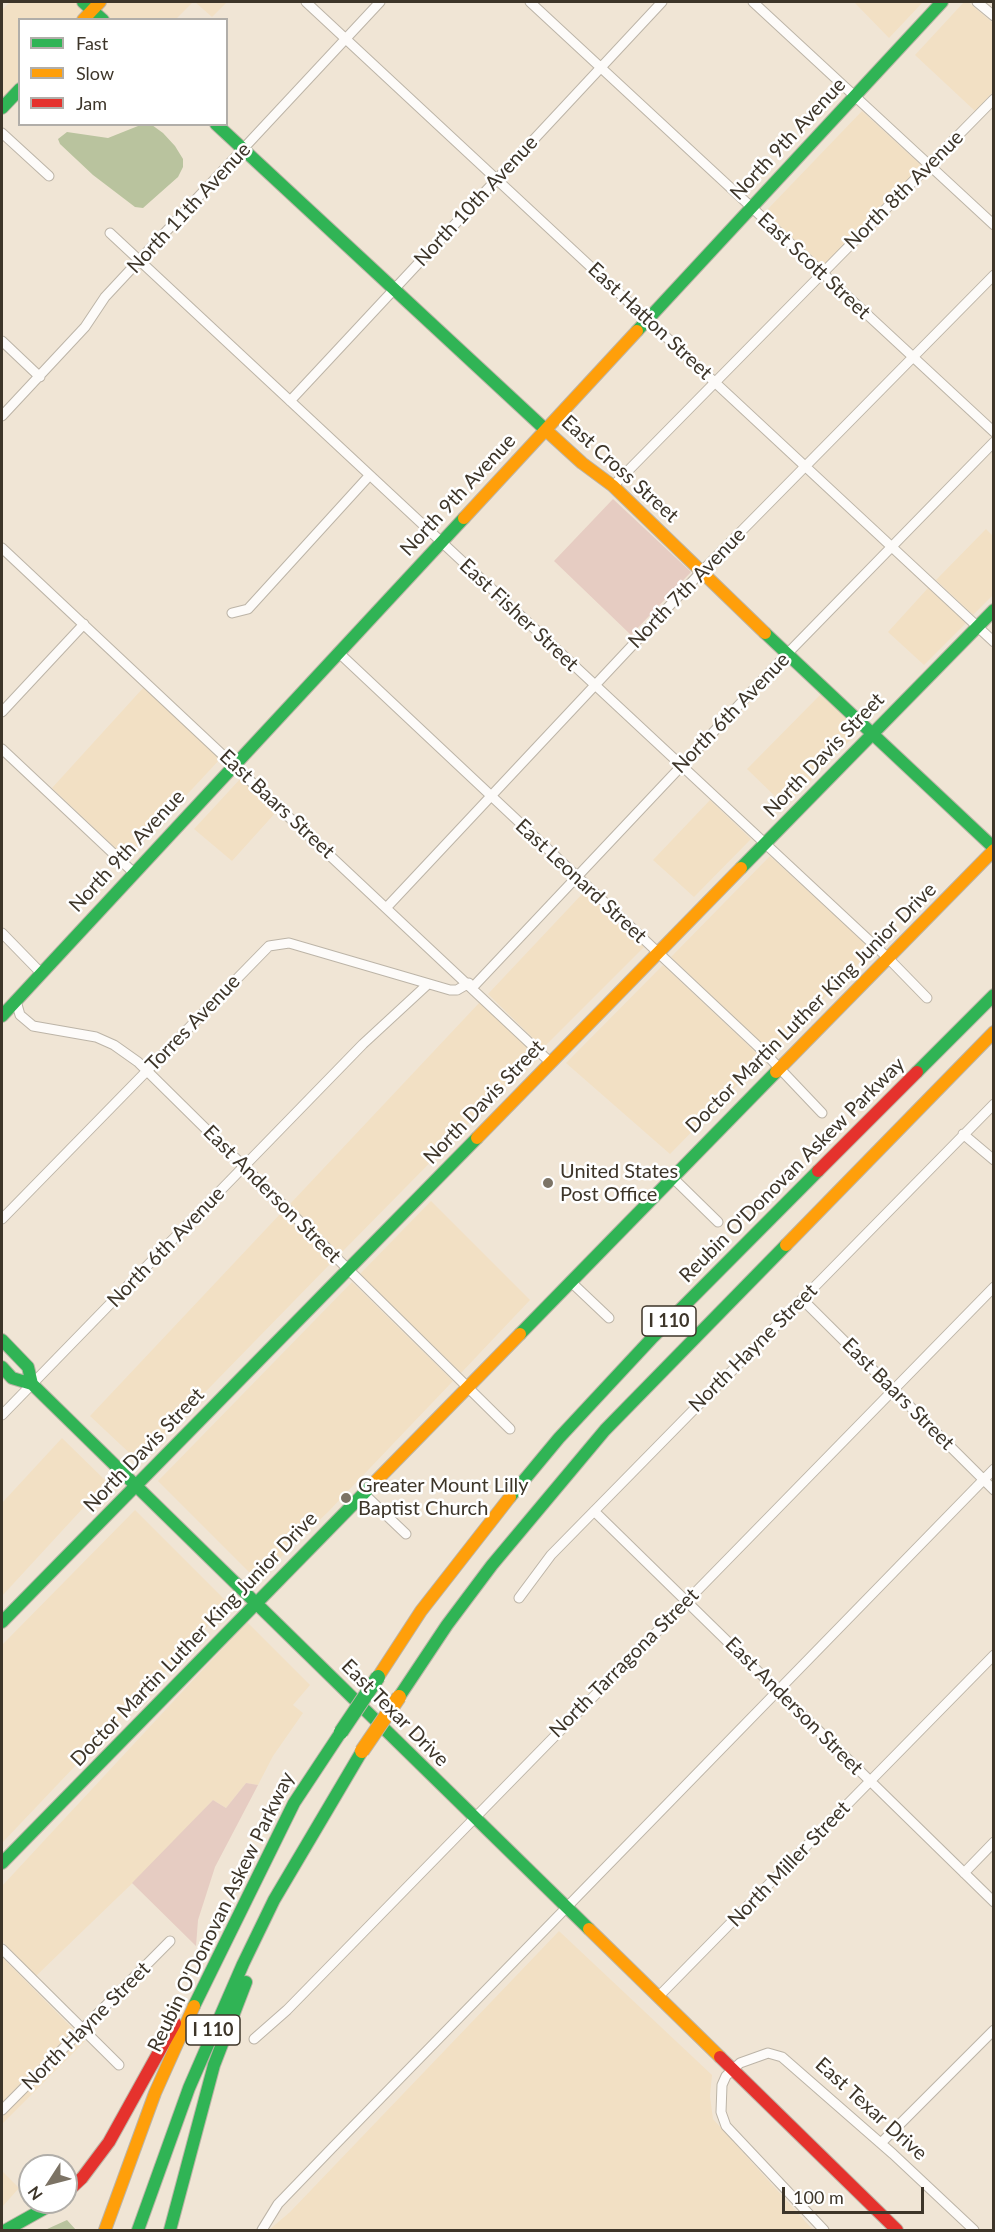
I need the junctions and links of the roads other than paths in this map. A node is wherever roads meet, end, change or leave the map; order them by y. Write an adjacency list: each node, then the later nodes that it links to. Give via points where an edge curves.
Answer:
1 (306, 2): 9 (street, East Hatton Street)
2 (380, 2): 9 (street, North 11th Avenue)
3 (530, 2): 10 (street, East Scott Street)
4 (662, 2): 10 (street, North 10th Avenue)
5 (753, 2): 12 (street)
6 (942, 2): 12 (main road, North 9th Avenue)
7 (977, 2): 8 (street)
8 (993, 16)
9 (346, 39): 17 (street, North 11th Avenue); 20 (street, East Hatton Street)
10 (601, 67): 20 (street, North 10th Avenue); 21 (street, East Scott Street)
11 (18, 91): 14 (main road)
12 (854, 96): 18 (street); 21 (main road, North 9th Avenue)
13 (993, 99): 18 (street, North 8th Avenue)
14 (2, 108)
15 (218, 126): 17 (main road, East Cross Street)
16 (2, 133): 19 (street)
17 (243, 150): 24 (street, North 11th Avenue); 27 (main road, East Cross Street)
18 (929, 165): 22 (street); 25 (street, North 8th Avenue)
19 (49, 176)
20 (497, 179): 27 (street, North 10th Avenue); 28 (street, East Hatton Street)
21 (752, 208): 25 (street, East Scott Street); 28 (main road, North 9th Avenue)
22 (993, 225)
23 (110, 233): 24 (street, East Fisher Street)
24 (140, 261): 31 (street, North 11th Avenue, via 105,297 85,327); 33 (street, East Fisher Street)
25 (822, 273): 30 (street, East Scott Street); 32 (street, North 8th Avenue)
26 (993, 275): 30 (street, North 7th Avenue)
27 (394, 290): 33 (street, North 10th Avenue); 35 (main road, East Cross Street)
28 (648, 319): 32 (street, East Hatton Street); 35 (main road, North 9th Avenue)
29 (2, 341): 31 (street)
30 (913, 357): 36 (street, East Scott Street); 38 (street, North 7th Avenue)
31 (40, 377): 34 (street, North 11th Avenue)
32 (716, 382): 38 (street, East Hatton Street); 40 (street, North 8th Avenue)
33 (290, 401): 39 (street, East Fisher Street)
34 (2, 416)
35 (547, 429): 40 (main road, East Cross Street); 41 (main road, North 9th Avenue)
36 (993, 432)
37 (993, 442): 42 (street, North 6th Avenue)
38 (805, 466): 42 (street, East Hatton Street); 44 (street, North 7th Avenue)
39 (369, 476): 41 (street, East Fisher Street); 46 (street, via 248,609)
40 (613, 486): 44 (main road, East Cross Street)
41 (441, 542): 50 (main road, North 9th Avenue); 52 (street, East Fisher Street)
42 (892, 546): 48 (street, East Hatton Street); 51 (street, North 6th Avenue)
43 (2, 548): 47 (street, East Baars Street)
44 (703, 570): 51 (main road, East Cross Street); 52 (street, North 7th Avenue)
45 (993, 609): 48 (main road, North Davis Street)
46 (232, 613)
47 (84, 624): 53 (street); 56 (street, East Baars Street)
48 (977, 626): 49 (street, East Hatton Street); 54 (main road, North Davis Street)
49 (993, 642)
50 (338, 652): 56 (main road, North 9th Avenue); 58 (street, East Leonard Street)
51 (787, 654): 54 (main road, East Cross Street); 57 (street, North 6th Avenue)
52 (595, 685): 57 (street, East Fisher Street); 58 (street, North 7th Avenue)
53 (2, 712)
54 (871, 735): 59 (main road, North Davis Street); 60 (main road, East Cross Street)
55 (2, 749): 61 (street)
56 (235, 764): 61 (main road, North 9th Avenue); 63 (street, East Baars Street)
57 (681, 766): 59 (street, East Fisher Street); 62 (street, North 6th Avenue)
58 (490, 796): 62 (street, East Leonard Street); 63 (street, North 7th Avenue)
59 (764, 844): 65 (main road, North Davis Street); 66 (street, East Fisher Street)
60 (993, 849): 66 (main road, Doctor Martin Luther King Junior Drive)
61 (133, 872): 67 (main road, North 9th Avenue)
62 (577, 878): 65 (street, East Leonard Street); 69 (street, North 6th Avenue)
63 (387, 907): 69 (street, East Baars Street)
64 (2, 933): 67 (street)
65 (658, 953): 75 (main road, North Davis Street); 76 (street, East Leonard Street)
66 (888, 958): 71 (street, East Fisher Street); 76 (main road, Doctor Martin Luther King Junior Drive)
67 (41, 973): 72 (main road, North 9th Avenue)
68 (428, 984): 69 (street, via 457,990); 77 (street, Torres Avenue, via 288,943 269,946); 82 (street, North 6th Avenue, via 363,1044)
69 (471, 985): 75 (street, East Baars Street)
70 (993, 995): 122 (main road, Reubin O'Donovan Askew Parkway / I 110, bridge, via 653,1337 559,1438 471,1544 421,1611 294,1803)
71 (927, 998)
72 (16, 1001): 73 (main road, North 9th Avenue); 77 (street, East Anderson Street, via 20,1015 33,1026 96,1036 129,1054)
73 (2, 1016)
74 (993, 1032): 113 (main road, I 110, bridge, via 605,1430 447,1625 362,1751)
75 (550, 1062): 86 (main road, North Davis Street)
76 (779, 1068): 79 (street, East Leonard Street); 83 (main road, Doctor Martin Luther King Junior Drive)
77 (147, 1071): 82 (street, East Anderson Street); 84 (street, Torres Avenue)
78 (993, 1104): 80 (street, North Hayne Street)
79 (822, 1113)
80 (963, 1134): 81 (street); 89 (street, North Hayne Street)
81 (993, 1160)
82 (244, 1167): 86 (street, East Anderson Street); 93 (street, North 6th Avenue)
83 (672, 1177): 85 (street); 87 (main road, Doctor Martin Luther King Junior Drive)
84 (2, 1219)
85 (718, 1222)
86 (348, 1269): 94 (street, East Anderson Street); 100 (main road, North Davis Street)
87 (571, 1282): 90 (street); 94 (main road, Doctor Martin Luther King Junior Drive)
88 (993, 1287): 95 (street, North Tarragona Street)
89 (802, 1299): 95 (street, East Baars Street); 103 (street, North Hayne Street)
90 (609, 1318)
91 (2, 1340): 93 (main road, East Texar Drive, via 28,1367)
92 (2, 1368): 93 (main road, East Texar Drive, via 12,1378)
93 (32, 1384): 96 (street, North 6th Avenue); 100 (main road, East Texar Drive)
94 (466, 1386): 97 (street, East Anderson Street); 102 (main road, Doctor Martin Luther King Junior Drive)
95 (893, 1389): 99 (street, East Baars Street); 106 (street, North Tarragona Street)
96 (2, 1416)
97 (510, 1429)
98 (993, 1469): 99 (street)
99 (983, 1480): 101 (street, East Baars Street); 110 (street)
100 (136, 1486): 107 (main road, East Texar Drive); 108 (main road, North Davis Street)
101 (993, 1490)
102 (363, 1493): 104 (street); 107 (main road, Doctor Martin Luther King Junior Drive)
103 (594, 1511): 105 (street, North Hayne Street, via 550,1555); 106 (street, East Anderson Street)
104 (406, 1534)
105 (519, 1598)
106 (686, 1600): 110 (street, East Anderson Street); 112 (street, North Tarragona Street)
107 (256, 1603): 112 (main road, East Texar Drive); 115 (main road, Doctor Martin Luther King Junior Drive)
108 (2, 1622)
109 (993, 1656): 111 (street, North Miller Street)
110 (778, 1689): 111 (street, East Anderson Street); 118 (street)
111 (870, 1781): 116 (street, East Anderson Street); 121 (street, North Miller Street)
112 (473, 1817): 118 (main road, East Texar Drive); 125 (street, North Tarragona Street, via 287,2010)
113 (310, 1839): 134 (main road, I 110, via 274,1900 215,2024); 135 (main road, via 214,2065)
114 (993, 1842): 116 (street)
115 (2, 1863)
116 (964, 1873): 117 (street, East Anderson Street)
117 (993, 1902)
118 (567, 1908): 121 (main road, East Texar Drive); 136 (street, via 278,2204)
119 (170, 1941): 123 (street, North Hayne Street)
120 (2, 1949): 123 (street)
121 (659, 1996): 127 (main road, East Texar Drive)
122 (196, 2001): 130 (main road, via 174,2024 110,2142); 133 (main road, Reubin O'Donovan Askew Parkway / I 110, via 155,2093)
123 (82, 2030): 126 (street); 128 (street, North Hayne Street)
124 (993, 2030): 129 (street)
125 (254, 2038)
126 (119, 2065)
127 (731, 2069): 129 (street, East Texar Drive, via 761,2054 782,2057); 137 (street, via 720,2094 726,2126); 138 (main road, East Texar Drive)
128 (2, 2110)
129 (881, 2143): 139 (street, East Texar Drive)
130 (78, 2182)
131 (35, 2214): 132 (main road)
132 (6, 2230)
133 (105, 2230)
134 (138, 2230)
135 (170, 2230)
136 (262, 2230)
137 (825, 2230)
138 (897, 2230)
139 (974, 2230)

